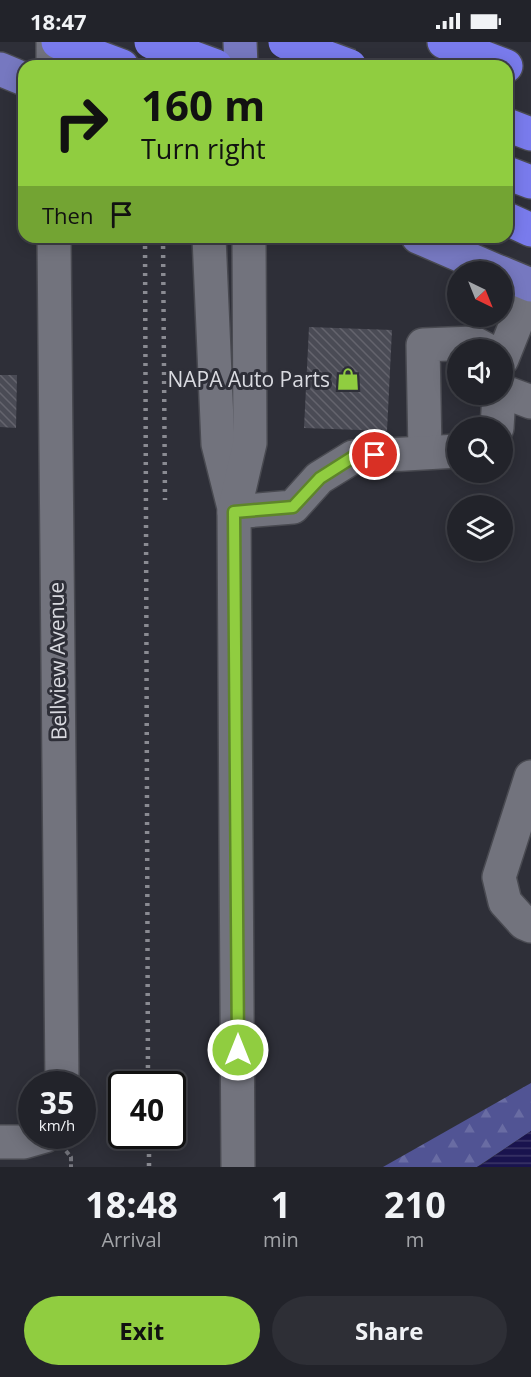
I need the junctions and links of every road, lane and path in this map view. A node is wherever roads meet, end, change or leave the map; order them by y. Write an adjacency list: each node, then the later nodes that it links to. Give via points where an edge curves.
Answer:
1 (53, 42): 9 (street)
2 (58, 42): 10 (highway)
3 (151, 42): 12 (highway, bridge)
4 (198, 42): 11 (main road)
5 (240, 42): 13 (main road)
6 (285, 42): 15 (highway, bridge)
7 (319, 42): 14 (main road)
8 (455, 46): 16 (highway)
9 (53, 60)
10 (106, 60)
11 (199, 60)
12 (200, 60)
13 (241, 60)
14 (320, 60)
15 (334, 60)
16 (491, 60)
17 (0, 69): 20 (main road)
18 (513, 69): 19 (highway)
19 (531, 76)
20 (18, 77)
21 (513, 127): 22 (highway)
22 (531, 134)
23 (513, 175): 24 (highway)
24 (531, 182)
25 (513, 222): 26 (highway)
26 (531, 230)
27 (54, 243): 43 (street, Bellview Avenue)
28 (209, 243): 40 (street, via 218,444)
29 (249, 243): 40 (street, via 250,443)
30 (432, 243): 31 (main road)
31 (475, 261)
32 (513, 278): 33 (main road)
33 (531, 286): 34 (street)
34 (510, 339)
35 (447, 344): 39 (street, via 423,345)
36 (513, 395): 37 (street)
37 (531, 402)
38 (447, 451): 39 (street)
39 (425, 452): 40 (street, via 353,457 320,478 293,507)
40 (234, 512): 46 (street)
41 (531, 777): 42 (street, via 499,877 505,902)
42 (531, 926)
43 (62, 1071)
44 (0, 1142): 45 (street)
45 (18, 1142)
46 (238, 1167)

